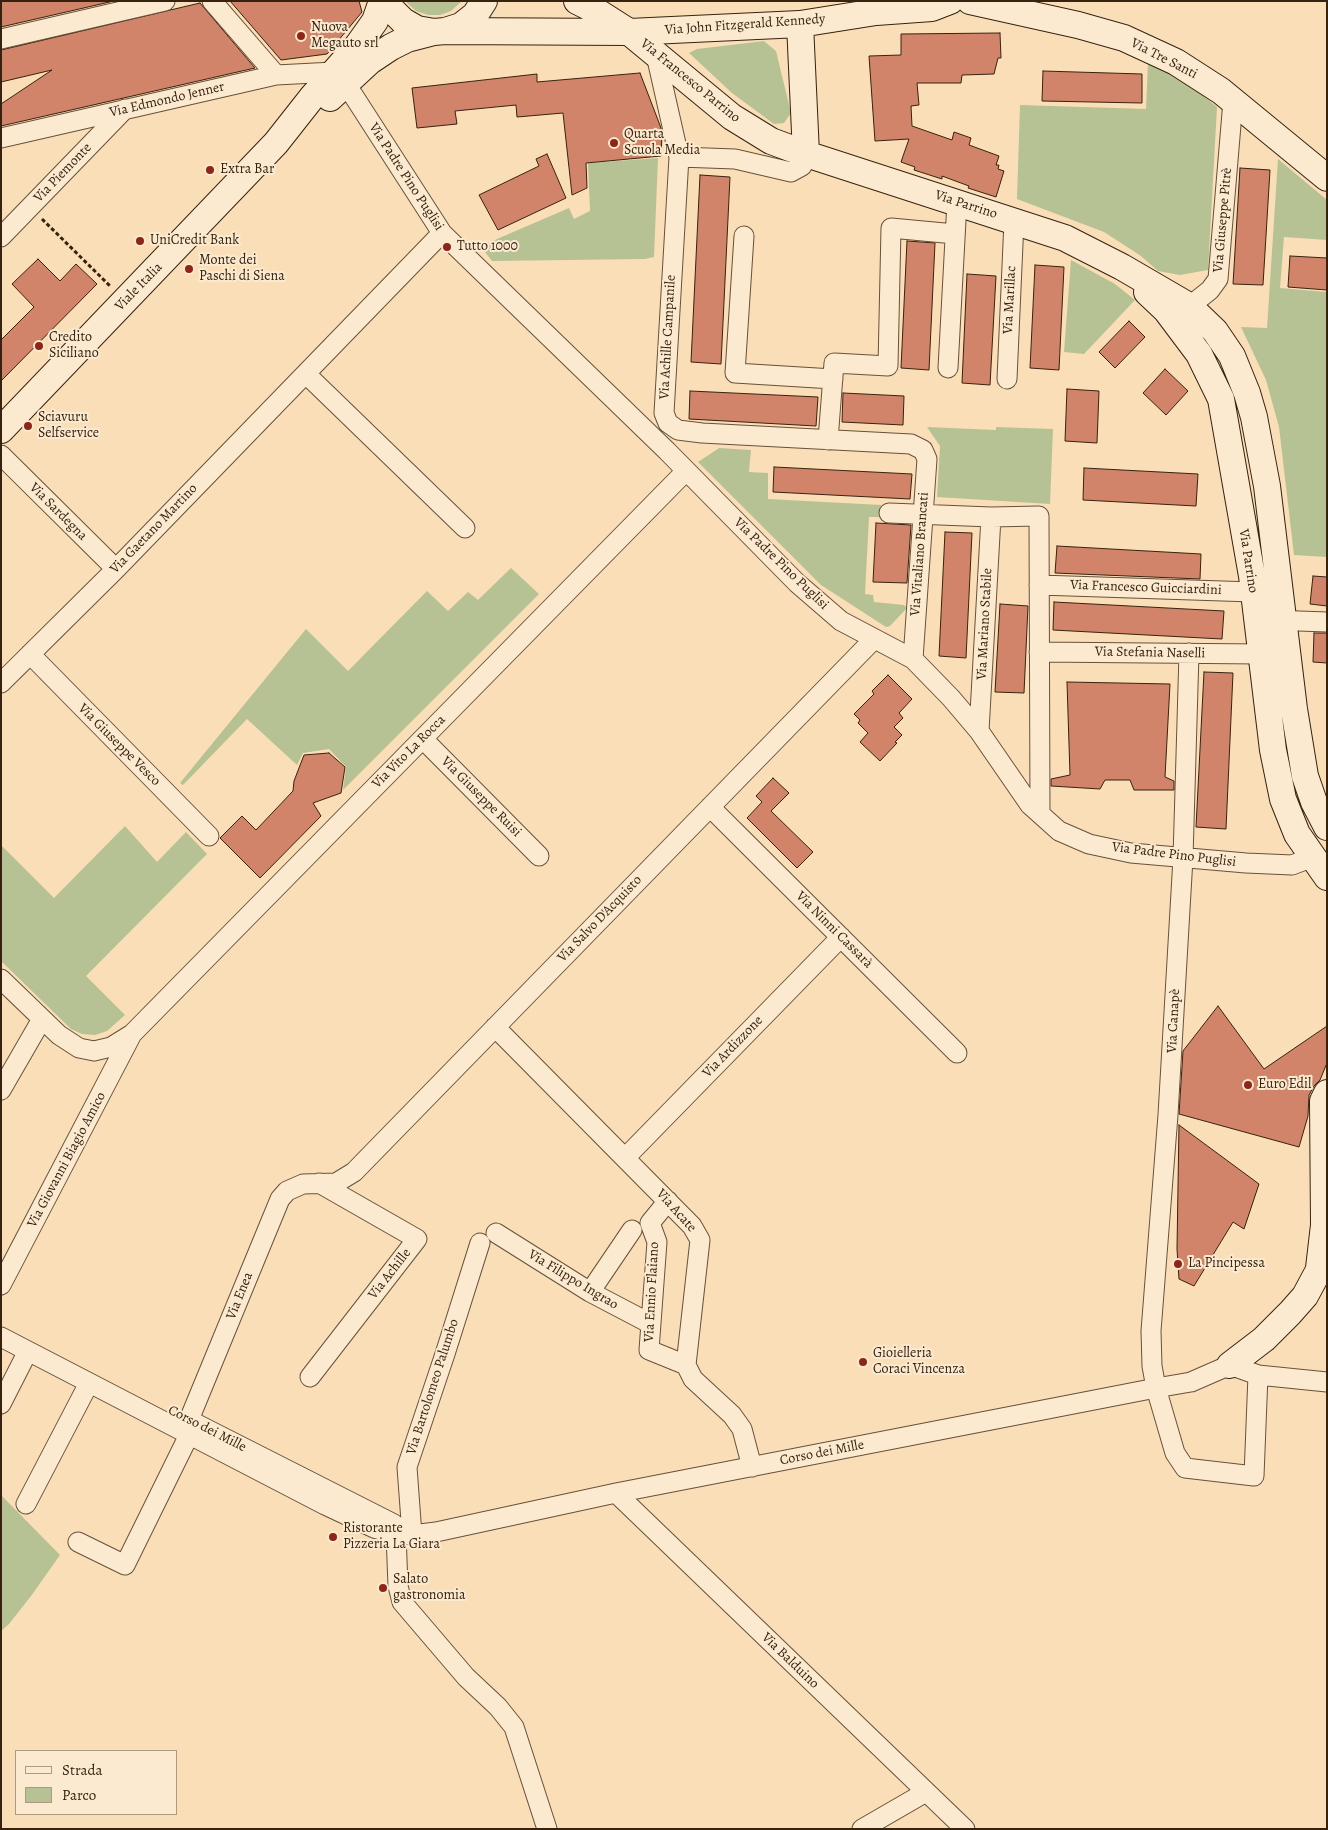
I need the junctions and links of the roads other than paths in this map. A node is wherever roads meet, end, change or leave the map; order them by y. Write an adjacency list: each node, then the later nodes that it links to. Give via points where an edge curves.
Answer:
1 (165, 1): 12 (street)
2 (212, 1): 14 (street)
3 (382, 1): 15 (street, Viale Italia, via 375,21)
4 (388, 1): 10 (street, via 403,21 417,29)
5 (484, 1): 10 (street, via 475,15 461,26)
6 (950, 1): 9 (street, Via John Fitzgerald Kennedy, via 932,8 876,12)
7 (970, 1): 16 (street, Via Tre Santi, via 1124,38 1176,62)
8 (590, 4): 11 (street)
9 (800, 24): 11 (street, Via John Fitzgerald Kennedy); 19 (street)
10 (439, 32): 11 (street, Via John Fitzgerald Kennedy); 15 (street, Viale Italia, via 407,39)
11 (629, 32): 13 (street, Via Francesco Parrino)
12 (1, 39)
13 (656, 55): 19 (street, Via Francesco Parrino, via 732,117 772,141); 20 (street, Via Achille Campanile)
14 (276, 75): 15 (street, Via Edmondo Jenner); 17 (street, Via Edmondo Jenner)
15 (340, 78): 24 (street, Via Padre Pino Puglisi); 33 (street, Viale Italia)
16 (1233, 101): 21 (street, Via Tre Santi); 28 (street, Via Giuseppe Pitrè, via 1218,279 1210,290)
17 (125, 109): 18 (street, Via Edmondo Jenner); 27 (street, Via Piemonte)
18 (1, 138)
19 (806, 154): 20 (street, via 802,166 791,172 735,159); 22 (street, Via Parrino)
20 (679, 157): 34 (street, Via Achille Campanile, via 664,414 668,423 678,430 702,433)
21 (1327, 178)
22 (957, 202): 23 (street, Via Parrino); 25 (street)
23 (1014, 221): 28 (street, Via Parrino, via 1065,238 1122,267); 32 (street, Via Marillac)
24 (442, 233): 30 (street, Via Gaetano Martino); 37 (street, Via Padre Pino Puglisi)
25 (955, 234): 29 (street); 31 (street, via 891,228 888,366 834,363)
26 (744, 236): 31 (street, via 735,373)
27 (1, 237)
28 (1181, 313): 44 (street, Via Parrino, via 1221,399); 46 (street, Via Parrino, via 1215,331 1232,356 1247,393 1267,486)
29 (948, 368)
30 (306, 374): 41 (street); 42 (street, Via Gaetano Martino)
31 (833, 379): 34 (street)
32 (1007, 379)
33 (1, 430)
34 (828, 440): 35 (street, Via Achille Campanile, via 911,444)
35 (923, 450): 39 (street, Via Vitaliano Brancati, via 927,459)
36 (1, 455): 42 (street, Via Sardegna)
37 (686, 471): 48 (street, Via Padre Pino Puglisi, via 797,583 841,621); 56 (street, Via Vito La Rocca)
38 (889, 513): 39 (street)
39 (923, 513): 40 (street); 53 (street, Via Vitaliano Brancati)
40 (991, 517): 43 (street, via 1039,516); 55 (street, Via Mariano Stabile)
41 (465, 528)
42 (116, 569): 50 (street, Via Gaetano Martino)
43 (1040, 585): 44 (street, Via Francesco Guicciardini); 49 (street)
44 (1253, 592): 45 (street, Via Parrino)
45 (1257, 620): 46 (street); 52 (street, Via Parrino)
46 (1283, 621): 47 (street); 59 (street, Via Parrino, via 1305,776)
47 (1327, 622)
48 (874, 639): 53 (street, Via Padre Pino Puglisi); 57 (street, Via Salvo D'Acquisto)
49 (1040, 652): 51 (street, Via Stefania Naselli); 58 (street)
50 (30, 654): 54 (street, Via Gaetano Martino); 60 (street, Via Giuseppe Vesco)
51 (1189, 654): 52 (street, Via Stefania Naselli); 62 (street, Via Canapè)
52 (1261, 654): 63 (street, Via Parrino, via 1273,750 1283,799 1297,834)
53 (913, 659): 55 (street, Via Padre Pino Puglisi)
54 (1, 683)
55 (979, 731): 58 (street, Via Padre Pino Puglisi, via 1030,805)
56 (423, 739): 61 (street, Via Giuseppe Ruisi); 68 (street, Via Vito La Rocca)
57 (710, 807): 64 (street, Via Ninni Cassarà); 67 (street, Via Salvo D'Acquisto)
58 (1040, 814): 62 (street, Via Padre Pino Puglisi, via 1059,831 1089,844 1131,853)
59 (1327, 827)
60 (209, 836)
61 (539, 856)
62 (1183, 858): 63 (street, Via Padre Pino Puglisi); 92 (street, Via Canapè, via 1151,1332)
63 (1320, 867)
64 (841, 937): 69 (street, Via Ninni Cassarà); 73 (street, Via Ardizzone)
65 (1, 979): 66 (street)
66 (42, 1019): 68 (street, via 59,1036 80,1048 94,1051); 70 (street)
67 (495, 1027): 73 (street, Via Acate); 74 (street, Via Salvo D'Acquisto, via 354,1172 336,1183)
68 (132, 1034): 80 (street, Via Giovanni Biagio Amico)
69 (957, 1053)
70 (1, 1090)
71 (1327, 1093): 72 (street, via 1323,1102)
72 (1325, 1128): 79 (street)
73 (625, 1158): 75 (street, Via Acate)
74 (318, 1182): 89 (street, Via Achille, via 417,1239); 94 (street, Via Enea, via 287,1191 280,1199)
75 (668, 1201): 83 (street, Via Ennio Flaiano, via 650,1223 657,1242); 87 (street, Via Acate, via 692,1226 700,1240)
76 (632, 1230): 81 (street)
77 (496, 1233): 81 (street, Via Filippo Ingrao)
78 (480, 1243): 98 (street, Via Bartolomeo Palumbo, via 407,1467)
79 (1323, 1261): 86 (street, via 1290,1314)
80 (1, 1285)
81 (590, 1292): 83 (street, Via Filippo Ingrao)
82 (1, 1324): 94 (street, Corso dei Mille)
83 (651, 1324): 87 (street, Via Ennio Flaiano, via 649,1350)
84 (1, 1337): 85 (street, Corso dei Mille)
85 (28, 1351): 91 (street, Corso dei Mille); 93 (street)
86 (1230, 1365): 88 (street); 92 (street, Corso dei Mille, via 1191,1382)
87 (686, 1366): 95 (street, via 693,1379 732,1415 742,1429)
88 (1258, 1375): 90 (street); 92 (street, Via Canapè, via 1254,1476 1185,1468 1175,1453)
89 (310, 1377)
90 (1327, 1382)
91 (89, 1383): 94 (street, Corso dei Mille); 97 (street)
92 (1156, 1388): 95 (street, Corso dei Mille)
93 (1, 1404)
94 (187, 1429): 98 (street, Corso dei Mille, via 325,1505 374,1528); 99 (street, Via Enea, via 125,1565)
95 (752, 1467): 96 (street, Corso dei Mille)
96 (616, 1493): 98 (street, Corso dei Mille, via 436,1532); 100 (street, Via Balduino)
97 (26, 1504)
98 (404, 1535): 101 (street, Via Bartolomeo Palumbo, via 398,1586 402,1602 514,1727)
99 (78, 1542)
100 (926, 1792): 102 (street); 103 (street, Via Balduino)
101 (547, 1829)
102 (862, 1829)
103 (965, 1829)

